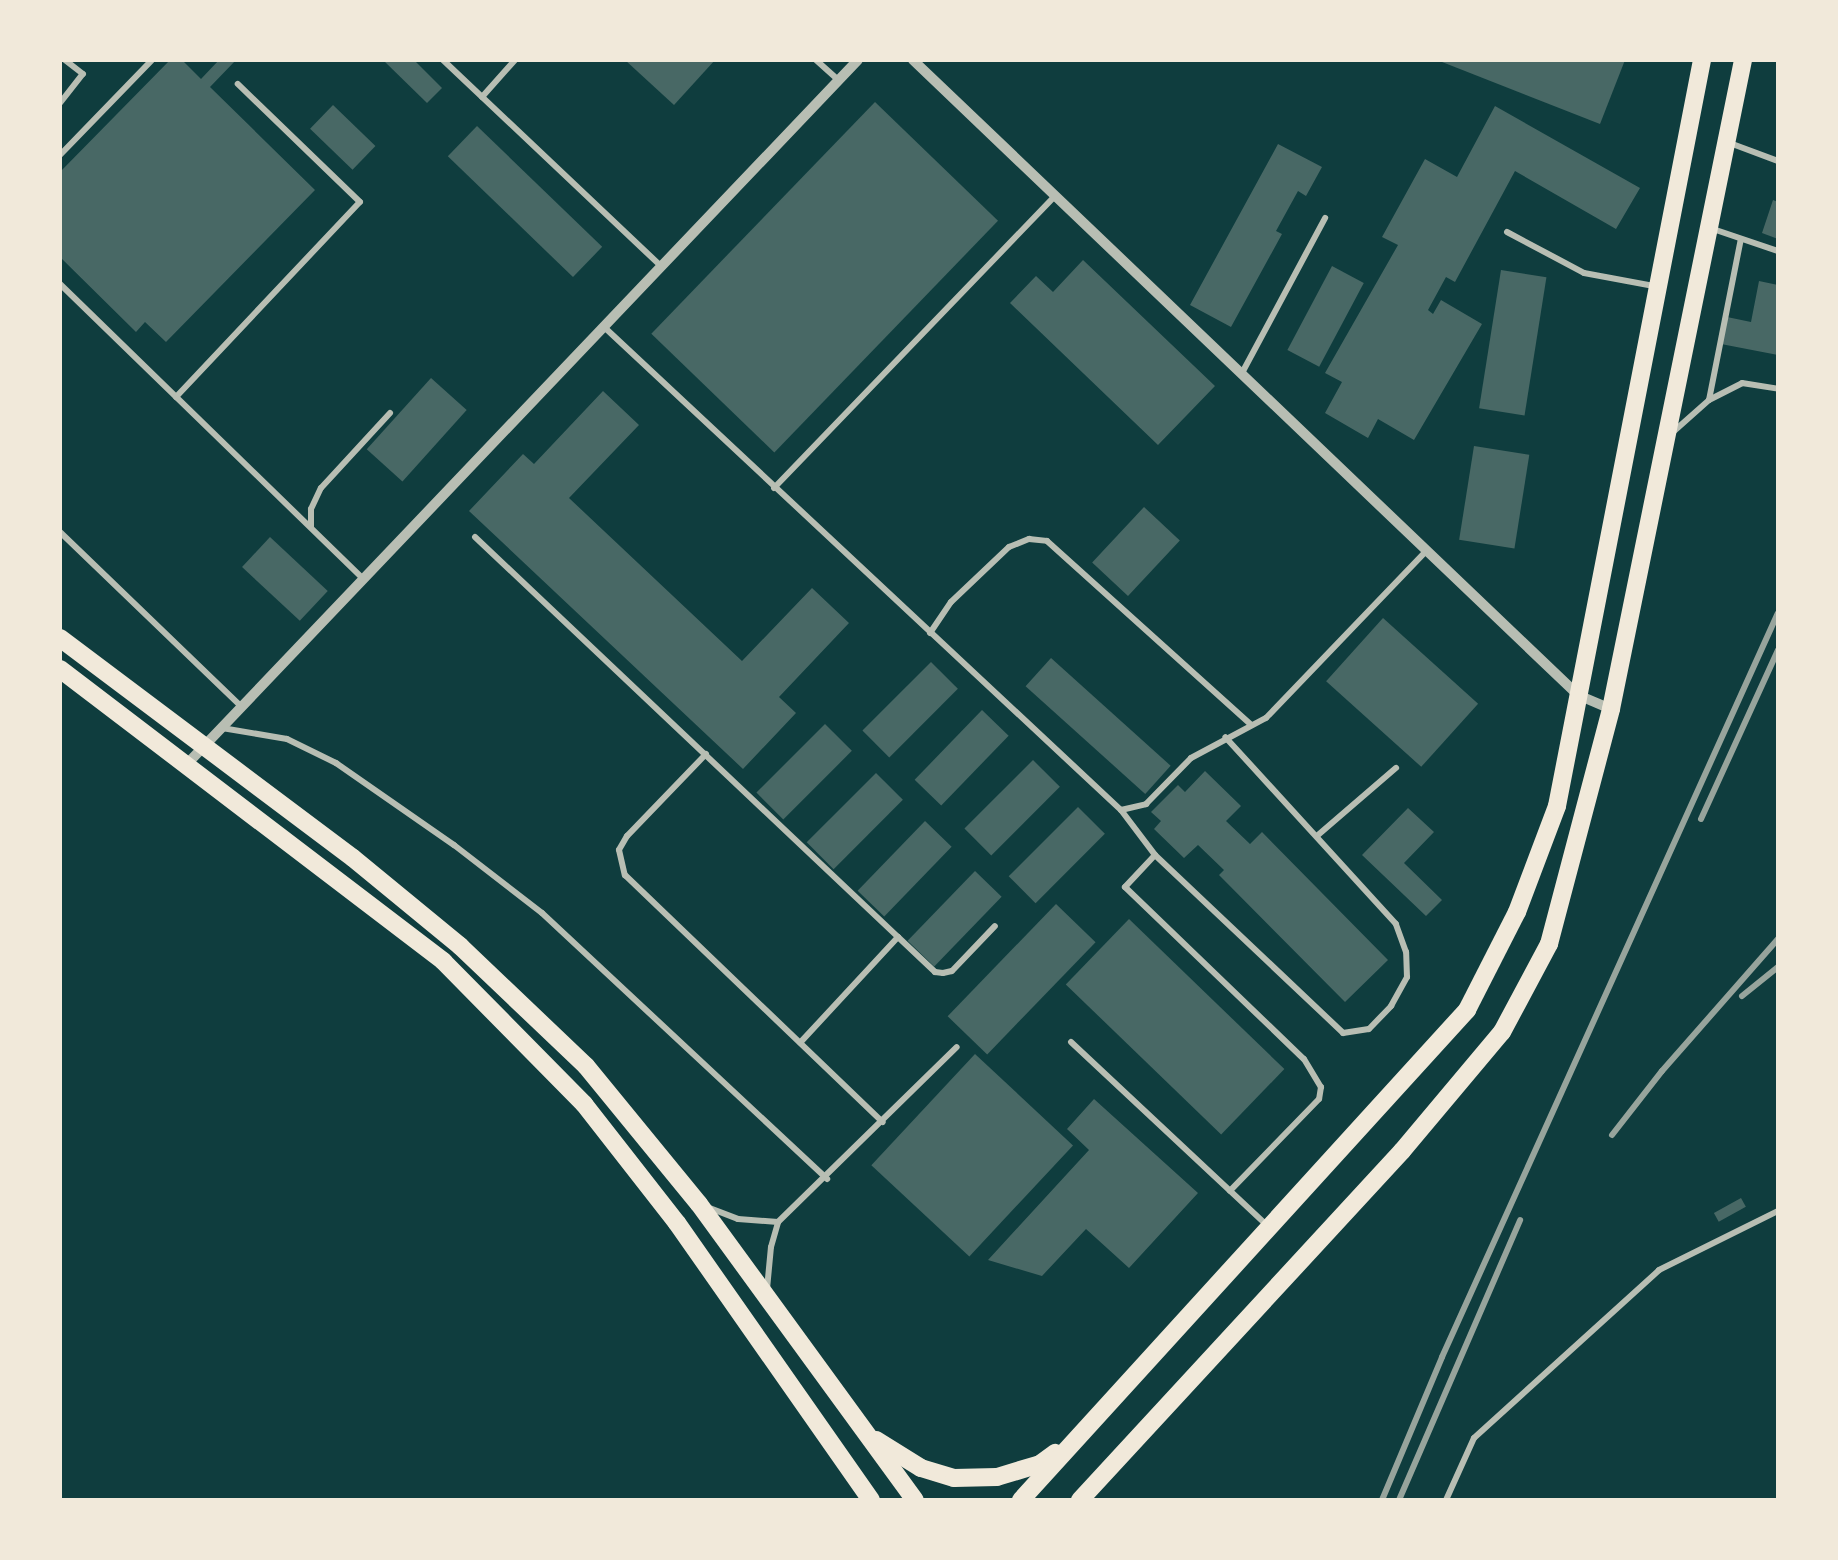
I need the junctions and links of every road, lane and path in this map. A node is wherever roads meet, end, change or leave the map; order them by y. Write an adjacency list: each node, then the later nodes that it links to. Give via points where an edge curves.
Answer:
1 (65, 60): 13 (lane, via 83,74)
2 (152, 60): 15 (lane)
3 (444, 60): 12 (lane)
4 (515, 60): 12 (lane)
5 (816, 60): 10 (lane)
6 (858, 60): 10 (street)
7 (914, 60): 17 (street)
8 (1702, 60): 25 (main road)
9 (1743, 60): 14 (main road)
10 (838, 80): 23 (street)
11 (238, 84): 29 (lane, via 360,202)
12 (482, 97): 23 (lane)
13 (60, 103)
14 (1726, 142): 16 (lane); 19 (main road)
15 (60, 156)
16 (1778, 161)
17 (1055, 196): 27 (street); 33 (lane)
18 (1324, 218): 27 (lane)
19 (1709, 227): 21 (lane); 32 (main road)
20 (1507, 232): 25 (lane, via 1584,273)
21 (1741, 239): 22 (lane); 30 (lane)
22 (1778, 251)
23 (660, 265): 26 (street)
24 (60, 284): 29 (lane)
25 (1657, 286): 42 (main road)
26 (602, 326): 33 (lane); 38 (street)
27 (1242, 373): 37 (street)
28 (1778, 390): 30 (lane, via 1742,383)
29 (176, 397): 34 (lane)
30 (1709, 400): 32 (lane)
31 (390, 412): 34 (lane, via 321,488 310,509)
32 (1665, 440): 44 (main road)
33 (774, 488): 39 (lane)
34 (311, 529): 38 (lane)
35 (60, 532): 43 (lane)
36 (475, 537): 49 (lane)
37 (1428, 549): 42 (street); 45 (lane, via 1266,718)
38 (363, 579): 43 (street)
39 (930, 633): 45 (lane, via 951,602 1009,547 1046,541); 52 (lane)
40 (60, 638): 48 (main road)
41 (60, 670): 50 (main road)
42 (1578, 695): 44 (street); 66 (main road, via 1557,806 1517,912 1467,1010)
43 (241, 706): 46 (street)
44 (1611, 709): 70 (main road, via 1549,944 1502,1032 1402,1151)
45 (1251, 725): 47 (lane)
46 (221, 728): 48 (street); 61 (lane, via 287,739 336,763 454,844 542,913)
47 (1225, 737): 52 (lane, via 1192,758 1146,804); 53 (lane)
48 (203, 746): 50 (street); 63 (main road, via 460,946 586,1066)
49 (706, 754): 56 (lane); 58 (lane, via 627,836 618,850 620,864)
50 (188, 763): 71 (main road, via 443,960 584,1104 677,1223)
51 (1396, 768): 53 (lane)
52 (1121, 810): 54 (lane)
53 (1318, 835): 54 (lane, via 1396,924 1406,952 1407,977 1369,1029 1343,1033)
54 (1155, 856): 62 (lane, via 1125,886 1304,1059 1322,1087 1319,1099)
55 (995, 926): 56 (lane, via 943,974)
56 (898, 937): 58 (lane)
57 (1071, 1042): 62 (lane)
58 (800, 1043): 60 (lane)
59 (957, 1047): 60 (lane)
60 (883, 1122): 61 (lane)
61 (827, 1179): 65 (lane)
62 (1230, 1191): 66 (lane)
63 (699, 1204): 65 (lane, via 738,1220); 67 (main road)
64 (1778, 1211): 76 (lane, via 1659,1270 1474,1438)
65 (778, 1222): 67 (lane)
66 (1270, 1228): 68 (main road)
67 (768, 1300): 69 (main road)
68 (1091, 1426): 69 (main road, via 1040,1464 997,1477 954,1478 921,1468); 73 (main road)
69 (870, 1436): 72 (main road)
70 (1103, 1475): 74 (main road); 75 (main road)
71 (871, 1500)
72 (915, 1500)
73 (1022, 1500)
74 (1080, 1500)
75 (1094, 1500)
76 (1446, 1500)

